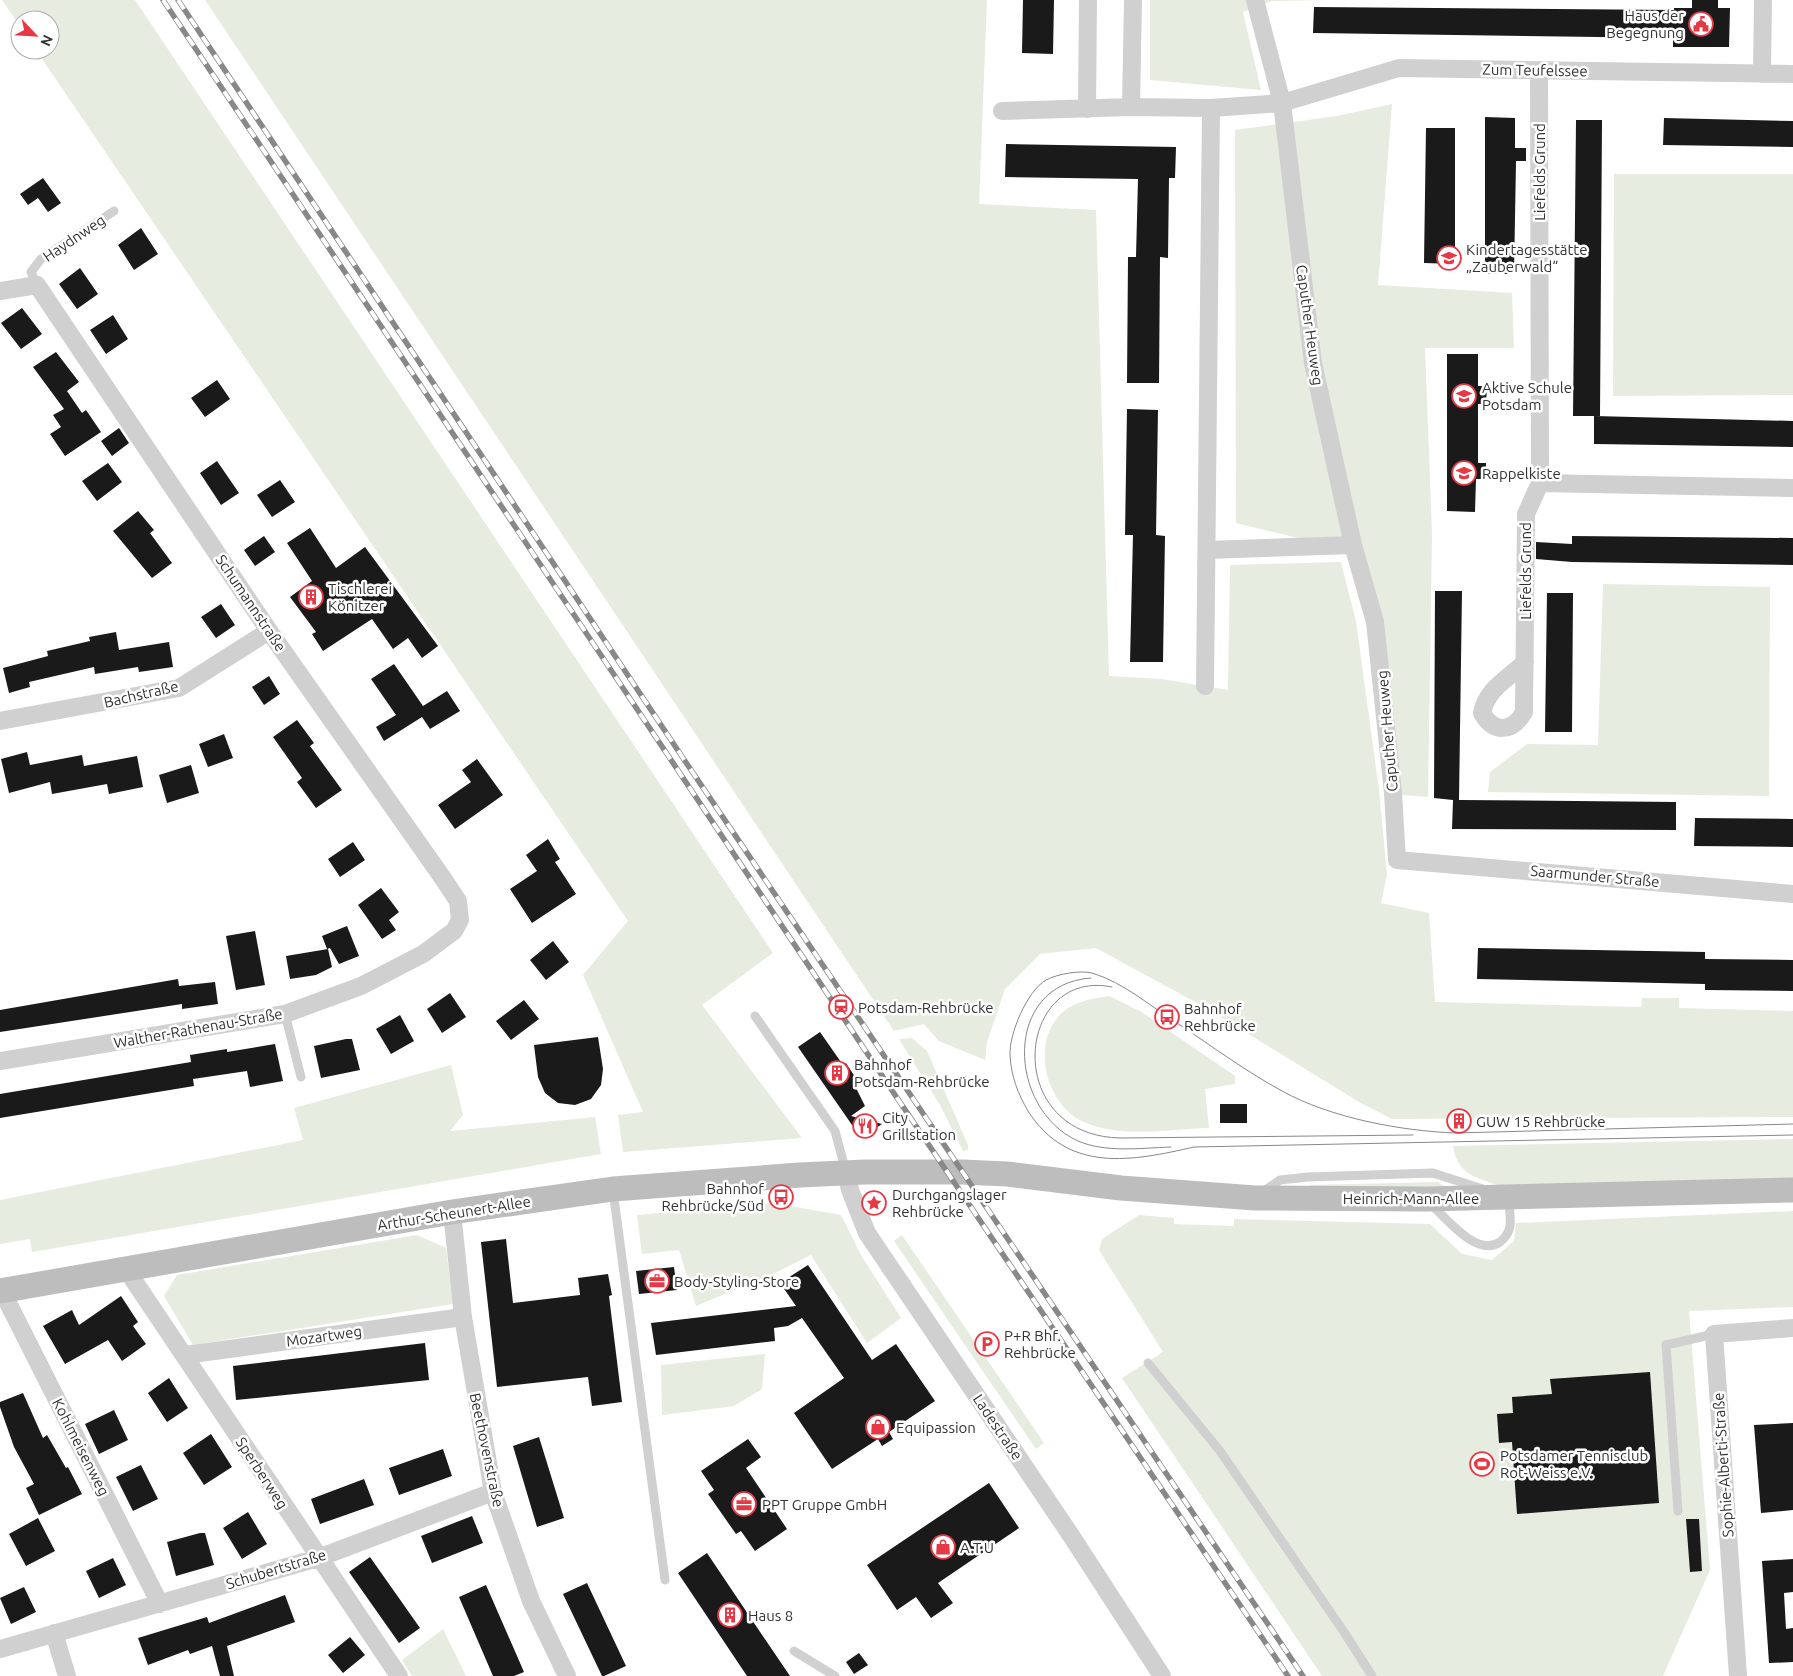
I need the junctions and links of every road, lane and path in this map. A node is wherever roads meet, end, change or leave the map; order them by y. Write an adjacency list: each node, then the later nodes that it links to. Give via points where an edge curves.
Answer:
1 (1088, 0): 11 (street)
2 (1132, 0): 9 (street)
3 (1255, 0): 8 (street, Caputher Heuweg)
4 (1764, 0): 6 (street)
5 (1539, 70): 6 (street, Zum Teufelssee); 8 (street, Zum Teufelssee, via 1399,68); 16 (street, Liefelds Grund)
6 (1762, 74): 7 (street, Zum Teufelssee)
7 (1793, 74)
8 (1282, 103): 10 (street); 18 (street, Caputher Heuweg, via 1313,362)
9 (1131, 107): 10 (street); 11 (street)
10 (1211, 108): 19 (street)
11 (1087, 109): 12 (street)
12 (1002, 112)
13 (114, 211): 14 (lane, Haydnweg, via 41,259 31,272)
14 (38, 285): 15 (street); 20 (street, Schumannstraße)
15 (0, 291)
16 (1540, 483): 17 (street); 21 (street, Liefelds Grund, via 1526,514)
17 (1793, 488)
18 (1354, 545): 19 (street); 24 (street, Caputher Heuweg, via 1375,622)
19 (1207, 550): 22 (street)
20 (269, 630): 23 (street, Bachstraße, via 179,688); 26 (street, Schumannstraße, via 458,901)
21 (1524, 662)
22 (1205, 686)
23 (0, 721)
24 (1397, 860): 25 (street, Saarmunder Straße)
25 (1793, 894)
26 (460, 920): 27 (street, Walther-Rathenau-Straße, via 454,931 423,954 362,986)
27 (285, 1014): 29 (street, Walther-Rathenau-Straße); 30 (lane)
28 (755, 1016): 31 (lane, via 835,1131)
29 (0, 1061)
30 (301, 1077)
31 (846, 1172): 32 (main road, Arthur-Scheunert-Allee, via 913,1171); 33 (main road, Arthur-Scheunert-Allee); 58 (street, Ladestraße, via 867,1233)
32 (1031, 1177): 36 (main road, Heinrich-Mann-Allee, via 1094,1186)
33 (613, 1189): 38 (main road, Arthur-Scheunert-Allee); 49 (lane)
34 (1793, 1190): 35 (main road, Heinrich-Mann-Allee)
35 (1509, 1197): 36 (lane, via 1433,1173 1280,1180); 37 (main road, Heinrich-Mann-Allee); 37 (lane, via 1510,1224 1506,1236 1498,1243 1484,1246 1471,1241)
36 (1255, 1198): 37 (main road, Heinrich-Mann-Allee)
37 (1426, 1199)
38 (452, 1212): 39 (main road, Arthur-Scheunert-Allee); 41 (street, Beethovenstraße)
39 (126, 1269): 40 (main road, Arthur-Scheunert-Allee); 44 (street, Sperberweg)
40 (1, 1291): 50 (street, Kohlmeisenweg)
41 (463, 1317): 44 (street, Mozartweg); 46 (street, Beethovenstraße)
42 (1793, 1328): 43 (street)
43 (1714, 1334): 47 (lane, via 1666,1345); 60 (street, Sophie-Alberti-Straße)
44 (185, 1355): 48 (street, Sperberweg)
45 (1148, 1363): 59 (lane, via 1220,1451)
46 (493, 1492): 48 (street, Schubertstraße); 56 (street, Beethovenstraße, via 531,1601)
47 (1678, 1511)
48 (318, 1558): 50 (street, Schubertstraße); 55 (street, Sperberweg)
49 (666, 1580)
50 (160, 1604): 51 (street, Schubertstraße)
51 (54, 1633): 52 (street, Schubertstraße); 54 (street)
52 (0, 1649)
53 (794, 1651): 57 (lane)
54 (67, 1676)
55 (399, 1676)
56 (567, 1676)
57 (835, 1676)
58 (1162, 1676)
59 (1372, 1676)
60 (1738, 1676)

